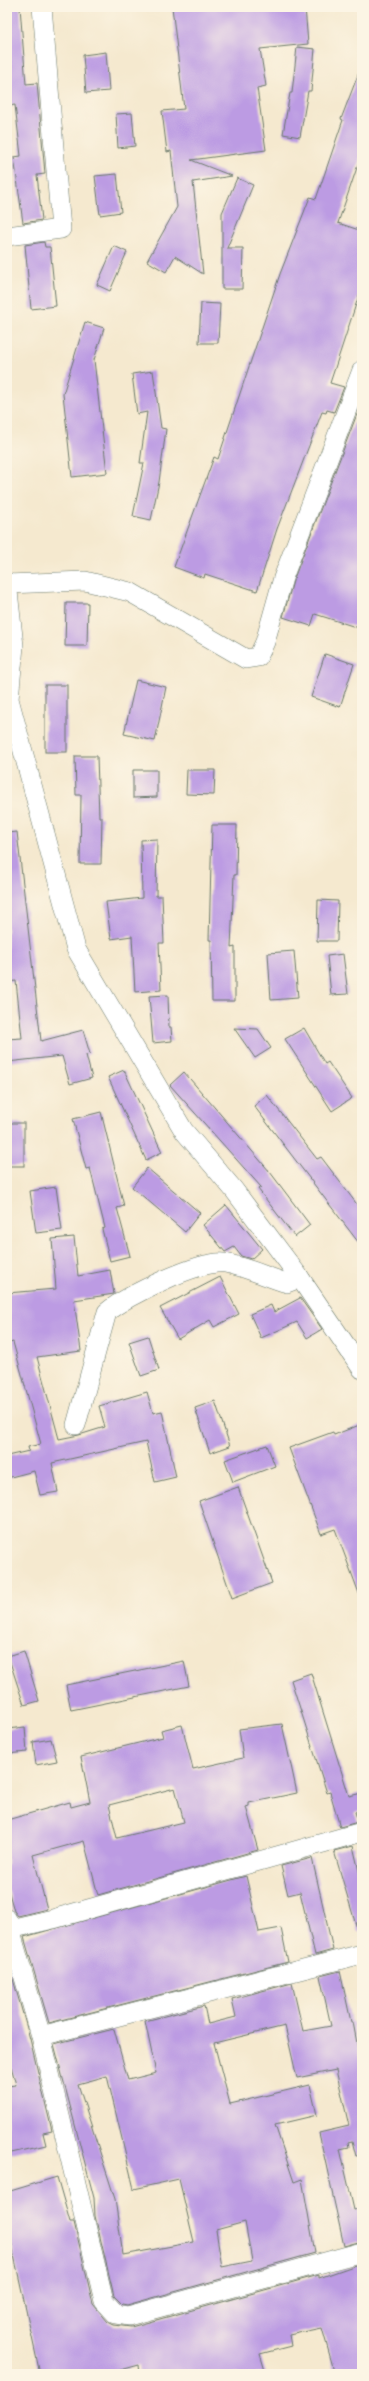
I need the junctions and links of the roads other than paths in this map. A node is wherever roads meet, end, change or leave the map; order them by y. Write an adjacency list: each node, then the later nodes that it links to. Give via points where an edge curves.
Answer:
1 (42, 7): 2 (street, via 61,229)
2 (7, 236)
3 (362, 370): 4 (street, via 283,578 265,642 258,657 246,659 130,592 85,581)
4 (7, 583): 5 (street, via 14,646 9,700 76,949 184,1131 234,1190)
5 (300, 1278): 6 (street); 7 (street, via 287,1283 224,1263 206,1265 132,1294 107,1312)
6 (362, 1369)
7 (76, 1425)
8 (362, 1832): 9 (street, via 53,1919)
9 (8, 1924): 11 (street)
10 (362, 1954): 11 (street)
11 (41, 2036): 12 (street, via 104,2301 116,2314 128,2316)
12 (362, 2252)

